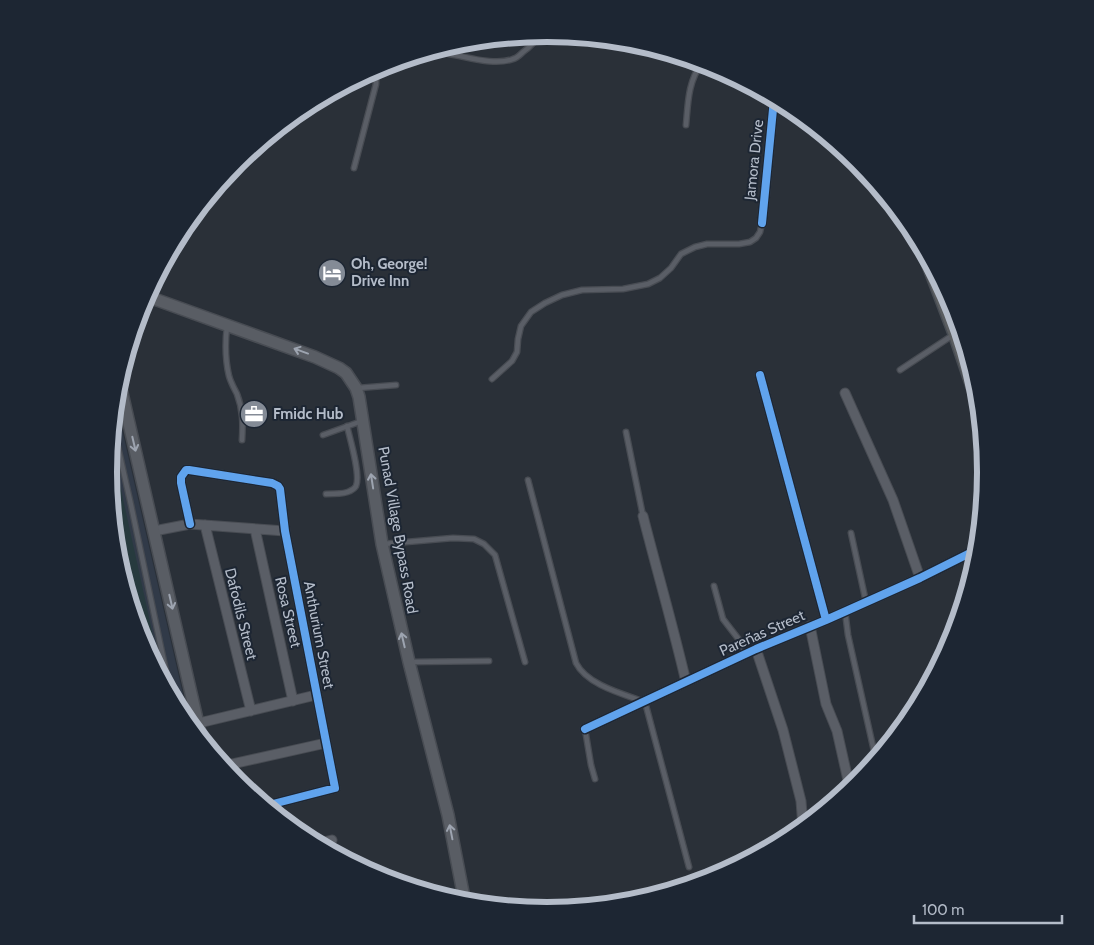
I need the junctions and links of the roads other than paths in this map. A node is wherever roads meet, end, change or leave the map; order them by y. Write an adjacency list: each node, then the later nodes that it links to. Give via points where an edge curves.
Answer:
1 (535, 42): 2 (lane, via 514,58 496,62)
2 (449, 54)
3 (698, 70): 6 (lane, via 691,82)
4 (376, 78): 7 (lane)
5 (773, 107): 8 (street, Jamora Drive)
6 (686, 125)
7 (354, 168)
8 (762, 223): 14 (lane, via 760,232 750,242 694,247 682,254 660,278 648,284 623,289 582,290 545,303 531,312 521,326 517,352)
9 (154, 299): 10 (main road, Punad Village Bypass Road)
10 (227, 325): 16 (main road, Punad Village Bypass Road, one-way to 10, via 346,373 329,363); 23 (lane, via 226,362 241,407)
11 (954, 335): 12 (lane)
12 (900, 370)
13 (760, 375): 40 (street)
14 (492, 379)
15 (396, 385): 16 (lane)
16 (356, 388): 19 (main road, Punad Village Bypass Road)
17 (845, 393): 36 (street, via 894,500)
18 (123, 399): 31 (main road, one-way to 31)
19 (363, 420): 20 (lane); 34 (main road, Punad Village Bypass Road, one-way to 19)
20 (346, 426): 22 (lane); 26 (lane, via 356,464 356,486 345,493)
21 (626, 432): 27 (lane)
22 (323, 435)
23 (242, 440)
24 (118, 446): 47 (lane)
25 (528, 480): 51 (lane, via 579,670 597,683)
26 (326, 494)
27 (643, 516): 48 (street)
28 (190, 524): 29 (street); 31 (street); 32 (street, Anthurium Street, via 181,483 186,470 278,486)
29 (205, 525): 30 (street); 52 (street, Dafodils Street)
30 (255, 529): 32 (street); 50 (street, Rosa Street)
31 (154, 531): 53 (main road, one-way to 53)
32 (285, 531): 49 (street, Anthurium Street)
33 (851, 533): 38 (lane)
34 (382, 544): 45 (main road, Punad Village Bypass Road, one-way to 34); 46 (lane, via 453,538 474,539 484,544 495,555)
35 (969, 553): 36 (street, Pareñas Street)
36 (920, 578): 38 (street, Pareñas Street)
37 (714, 586): 43 (lane, via 723,619 740,641)
38 (866, 602): 39 (street, Pareñas Street)
39 (845, 611): 40 (street, Pareñas Street); 56 (lane)
40 (826, 620): 41 (street, Pareñas Street)
41 (810, 626): 42 (street, Pareñas Street); 59 (street, via 826,704 837,731)
42 (756, 649): 43 (street, Pareñas Street); 61 (street, via 783,730)
43 (745, 654): 48 (street, Pareñas Street)
44 (489, 661): 45 (lane)
45 (409, 662): 65 (main road, Punad Village Bypass Road, one-way to 45, via 448,815)
46 (525, 662)
47 (166, 672)
48 (686, 682): 51 (street, Pareñas Street)
49 (316, 695): 50 (street); 55 (street, Anthurium Street)
50 (293, 701): 52 (street)
51 (645, 702): 54 (street, Pareñas Street); 64 (lane)
52 (251, 711): 53 (street)
53 (199, 723)
54 (585, 729): 58 (lane)
55 (326, 743): 57 (street); 60 (street, Anthurium Street, via 335,788)
56 (874, 751)
57 (231, 764)
58 (595, 779)
59 (848, 780)
60 (273, 804)
61 (802, 819)
62 (332, 840): 63 (street)
63 (326, 841)
64 (689, 867)
65 (463, 894)

